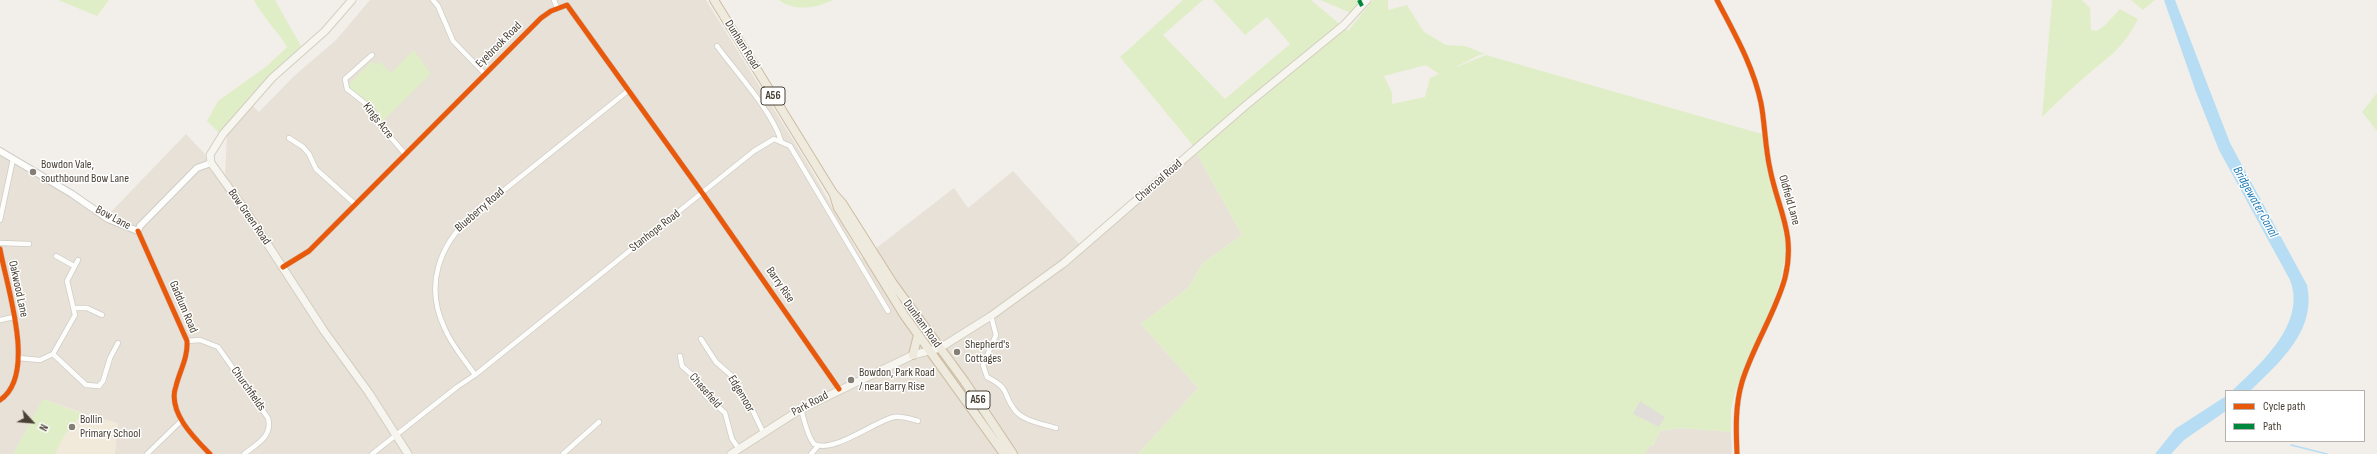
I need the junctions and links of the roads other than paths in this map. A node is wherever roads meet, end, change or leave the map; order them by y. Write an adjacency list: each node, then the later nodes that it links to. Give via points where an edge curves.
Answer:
1 (352, 0): 17 (main road, via 325,31 272,78 223,134 210,155)
2 (433, 0): 10 (street, via 453,41)
3 (554, 0): 7 (street)
4 (714, 0): 18 (highway, Dunham Road / A56)
5 (1367, 0): 35 (main road, Charcoal Road, via 1344,25 1245,106 1064,263)
6 (1717, 0): 72 (street, Oldfield Lane, via 1744,49 1757,90 1770,169 1787,227 1789,245 1785,278 1742,381 1736,411)
7 (556, 8): 10 (street, Eyebrook Road, via 541,18); 11 (street, via 567,5 572,9)
8 (717, 46): 13 (street, via 767,114)
9 (372, 55): 15 (street, Kings Acre, via 345,79 345,84 347,89 371,108 381,126)
10 (485, 74): 15 (street, Eyebrook Road)
11 (629, 90): 19 (street); 50 (street, Blueberry Road, via 473,215 460,226 446,244 437,271 438,307 444,329)
12 (289, 138): 20 (street, via 303,147 316,169)
13 (781, 141): 19 (street, Stanhope Road, via 769,140); 33 (street, via 790,146)
14 (0, 151): 16 (street, Bow Lane)
15 (405, 154): 20 (street, Eyebrook Road)
16 (13, 159): 21 (street); 23 (street, Bow Lane, via 108,219)
17 (211, 163): 23 (street, Bow Lane, via 197,168 140,226); 30 (main road, Bow Green Road)
18 (833, 193): 38 (highway, Dunham Road / A56); 39 (highway, Dunham Road / A56, via 838,208 867,258)
19 (703, 194): 50 (street, Stanhope Road); 51 (street, Barry Rise)
20 (355, 204): 30 (street, Eyebrook Road, via 309,252)
21 (0, 212): 22 (street)
22 (0, 220)
23 (138, 232): 41 (street, Gaddum Road)
24 (0, 243): 25 (street)
25 (29, 244)
26 (0, 249): 31 (street, Oakwood Lane)
27 (56, 256): 29 (street)
28 (78, 260): 29 (street)
29 (74, 266): 32 (street, via 67,281)
30 (283, 267): 59 (main road, Bow Green Road)
31 (2, 268): 36 (street, Oakwood Lane)
32 (74, 308): 34 (street, via 87,308); 45 (street, via 73,322)
33 (888, 311)
34 (102, 315)
35 (991, 316): 43 (main road, Charcoal Road); 57 (street, via 996,335 983,365 987,377 1004,388 1014,410 1027,419)
36 (14, 317): 37 (street); 48 (street, Oakwood Lane)
37 (0, 320)
38 (919, 320): 43 (highway, Dunham Road / A56); 44 (highway, via 920,328 929,341)
39 (918, 335): 44 (highway, Dunham Road / A56); 46 (highway)
40 (701, 339): 58 (street, Edgemoor, via 716,362 732,376 733,383 751,408)
41 (187, 341): 54 (street, Gaddum Road, via 186,358 174,392 174,404); 64 (street, Churchfields, via 200,340 218,347 268,418 270,431 267,436)
42 (118, 343): 45 (street, via 99,386 86,385)
43 (940, 348): 44 (main road, Park Road); 49 (highway, via 939,355 947,368); 71 (highway, Dunham Road / A56)
44 (928, 349): 46 (main road, Park Road); 49 (highway, Dunham Road / A56)
45 (53, 354): 48 (street, via 40,360)
46 (913, 354): 51 (main road, Park Road)
47 (680, 356): 61 (street, Chasefield, via 682,366 700,382 705,395 725,413 732,439)
48 (18, 358): 52 (street, Oakwood Lane, via 14,383)
49 (947, 373): 70 (highway, Dunham Road / A56)
50 (475, 375): 59 (street, Stanhope Road)
51 (839, 389): 53 (main road, Park Road)
52 (0, 400)
53 (800, 409): 58 (main road, Park Road); 60 (street, via 814,444)
54 (182, 420): 62 (street); 63 (street, Gaddum Road)
55 (918, 421): 60 (street, via 893,417 839,448 823,450)
56 (599, 422): 67 (street)
57 (1056, 428)
58 (763, 432): 61 (main road, Park Road)
59 (397, 436): 65 (street, Stanhope Road); 66 (main road, Bow Green Road)
60 (818, 446): 69 (street)
61 (739, 449): 68 (main road, Park Road)
62 (147, 454)
63 (210, 454)
64 (244, 454)
65 (372, 454)
66 (408, 454)
67 (563, 454)
68 (731, 454)
69 (811, 454)
70 (1004, 454)
71 (1013, 454)
72 (1736, 454)

